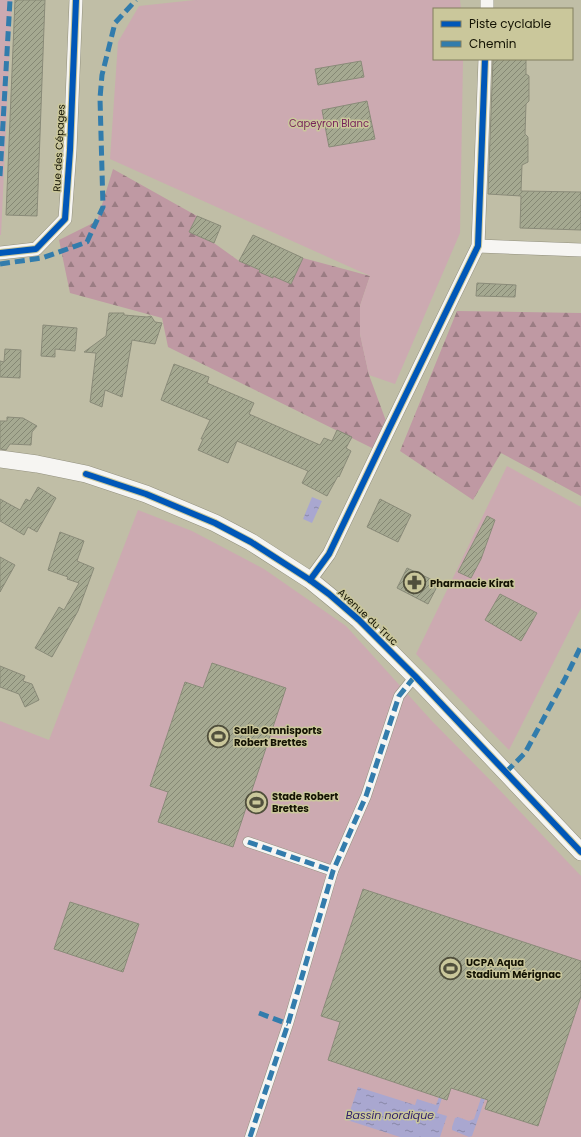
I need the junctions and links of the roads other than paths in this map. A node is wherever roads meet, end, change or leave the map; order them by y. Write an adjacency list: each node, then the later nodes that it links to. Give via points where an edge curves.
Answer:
1 (76, 0): 5 (street, Rue des Cépages, via 65,219 36,249)
2 (485, 60): 3 (street)
3 (478, 246): 4 (street); 7 (street, via 329,554)
4 (581, 250)
5 (0, 253)
6 (0, 459): 7 (street, Avenue du Truc, via 86,474 146,494 215,523)
7 (310, 580): 8 (street, Avenue du Truc, via 359,620)
8 (415, 676): 10 (street, Avenue du Truc); 11 (street, via 399,696 366,796)
9 (248, 842): 11 (street)
10 (581, 852)
11 (333, 871): 12 (street, via 288,1024)
12 (250, 1137)

